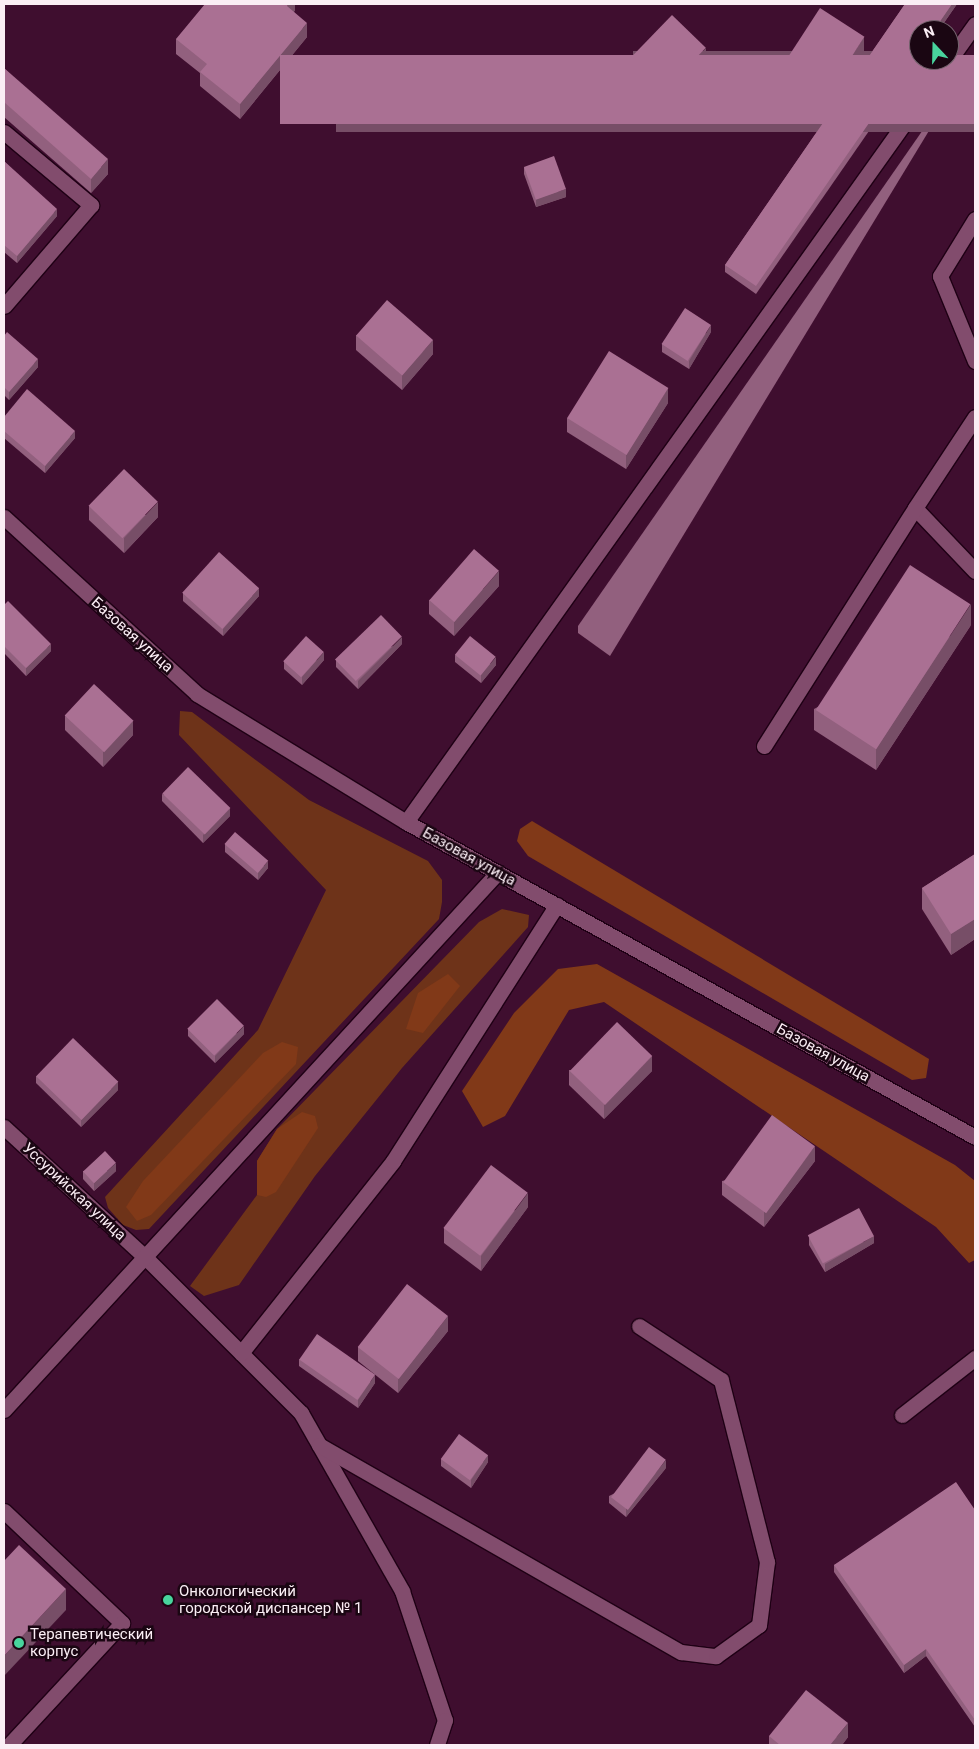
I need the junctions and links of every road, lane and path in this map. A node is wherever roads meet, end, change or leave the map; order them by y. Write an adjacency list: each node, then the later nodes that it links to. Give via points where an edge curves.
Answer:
1 (975, 24): 11 (street)
2 (4, 132): 4 (street, via 91,205)
3 (975, 220): 5 (street, via 940,276)
4 (5, 301)
5 (975, 361)
6 (975, 417): 7 (street)
7 (915, 508): 9 (street); 10 (street)
8 (4, 517): 11 (street, Базовая улица, via 197,694)
9 (975, 571)
10 (764, 746)
11 (406, 822): 12 (street, Базовая улица)
12 (498, 872): 13 (street, Базовая улица); 16 (street)
13 (557, 905): 15 (street, Базовая улица); 18 (street, via 393,1161)
14 (4, 1127): 16 (street, Уссурийская улица)
15 (975, 1137)
16 (145, 1257): 18 (street, Уссурийская улица); 20 (street)
17 (639, 1326): 22 (street, via 720,1380 767,1562 759,1625 716,1656 681,1652)
18 (241, 1353): 22 (street, Уссурийская улица, via 301,1413)
19 (975, 1358): 21 (street)
20 (4, 1410)
21 (902, 1415)
22 (319, 1445): 25 (street, Уссурийская улица, via 402,1591 445,1720)
23 (4, 1511): 24 (street, via 122,1623)
24 (9, 1745)
25 (437, 1745)

